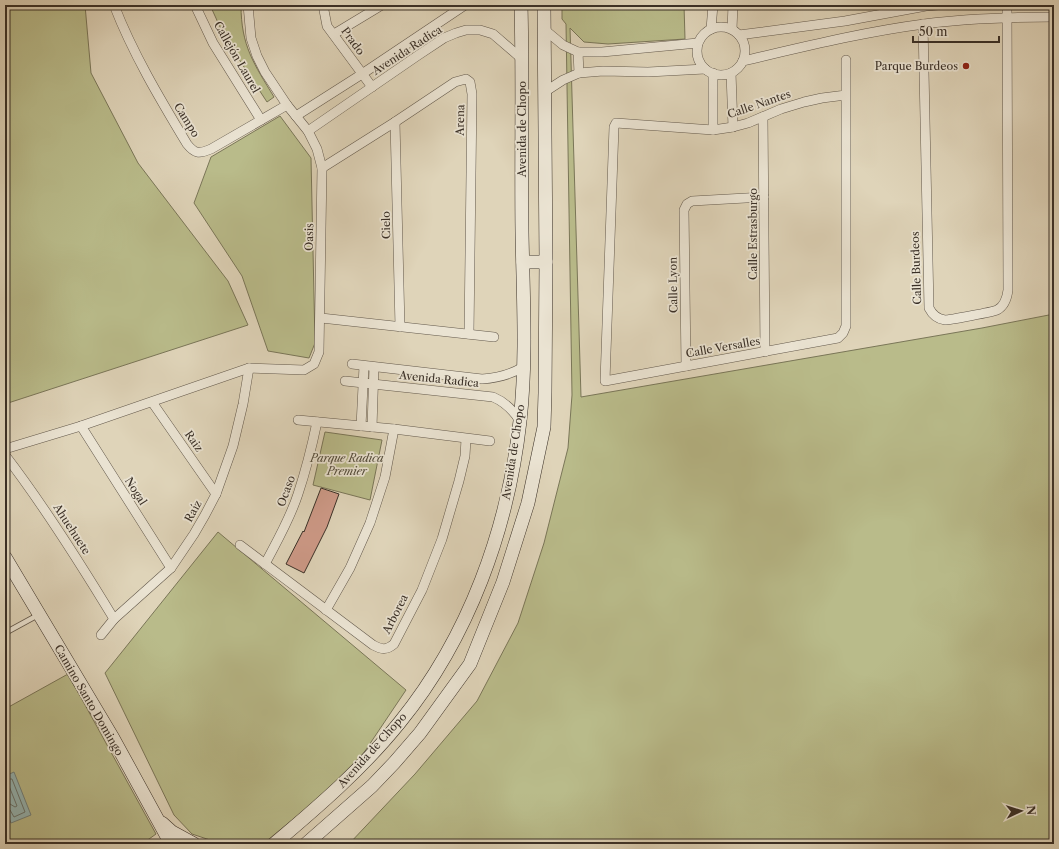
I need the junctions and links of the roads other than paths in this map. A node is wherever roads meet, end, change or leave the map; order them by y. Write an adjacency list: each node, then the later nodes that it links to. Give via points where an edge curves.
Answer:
1 (114, 5): 39 (street, Campo, via 137,57 191,150 201,152 211,149)
2 (195, 5): 39 (street, Callejón Laurel, via 213,43)
3 (248, 5): 36 (street, Oasis, via 251,38 257,56)
4 (323, 5): 21 (street, Prado, via 327,26)
5 (382, 5): 21 (street)
6 (465, 5): 32 (street, Avenida Radica)
7 (521, 5): 26 (street, Avenida de Chopo)
8 (544, 5): 20 (street, Avenida de Chopo)
9 (713, 5): 18 (street)
10 (733, 5): 19 (street)
11 (938, 5): 13 (street)
12 (1007, 5): 14 (street, Calle Burdeos)
13 (926, 6): 16 (street)
14 (1007, 16): 15 (street); 17 (street); 17 (street, Calle Burdeos, via 1007,298 1004,305 996,311 946,320 933,315 929,308)
15 (1054, 18)
16 (845, 21): 22 (street); 23 (street)
17 (923, 24): 23 (street)
18 (711, 29): 19 (street); 24 (street, via 703,35)
19 (732, 29): 22 (street)
20 (544, 30): 25 (street, via 563,45); 34 (street, Avenida de Chopo)
21 (334, 34): 32 (street, Prado)
22 (739, 35): 28 (street, via 744,43)
23 (848, 38): 28 (street)
24 (698, 44): 25 (street); 29 (street, via 700,62)
25 (578, 52): 30 (street)
26 (522, 59): 33 (street, Avenida Radica, via 493,34 480,30 466,30 444,38); 46 (street, Avenida de Chopo)
27 (846, 60): 35 (street)
28 (743, 61): 31 (street)
29 (709, 71): 30 (street); 31 (street, via 722,75); 42 (street)
30 (579, 73): 34 (street)
31 (731, 73): 41 (street)
32 (362, 74): 33 (street, Prado); 37 (street, Avenida Radica)
33 (372, 87): 43 (street, Avenida Radica)
34 (546, 91): 47 (street, Avenida de Chopo)
35 (846, 95): 38 (street, Calle Nantes, via 804,102); 52 (street, Calle Versalles, via 846,326 838,338)
36 (287, 105): 37 (street, Oasis); 39 (street, Campo)
37 (296, 116): 43 (street, Oasis)
38 (763, 117): 41 (street, Calle Nantes); 45 (street, Calle Estrasburgo)
39 (260, 120)
40 (395, 122): 44 (street, Arena); 49 (street, Cielo); 50 (street, Arena, via 455,82 466,79 470,82 472,94)
41 (733, 127): 42 (street, Calle Nantes)
42 (713, 130): 60 (street, Calle Nantes, via 616,124 614,127)
43 (308, 131): 44 (street, Oasis, via 317,149)
44 (322, 168): 48 (street, Oasis)
45 (764, 197): 52 (street, Calle Estrasburgo); 55 (street, Calle Lyon, via 692,201 684,210)
46 (523, 262): 47 (street); 57 (street, Avenida de Chopo)
47 (546, 262): 89 (street, Avenida de Chopo, via 544,426 528,503 503,582 470,664 420,733 394,763 372,786)
48 (321, 318): 49 (street); 58 (street, Oasis, via 319,352 314,364 304,370)
49 (400, 327): 50 (street)
50 (469, 334): 51 (street)
51 (494, 337)
52 (766, 352): 55 (street, Calle Versalles)
53 (352, 364): 54 (street, Avenida Radica)
54 (364, 366): 56 (street, Avenida Radica); 61 (street)
55 (686, 366): 60 (street, Calle Versalles)
56 (374, 367): 57 (street, Avenida Radica, via 482,379 505,376); 62 (street)
57 (523, 367): 65 (street, Avenida de Chopo)
58 (249, 368): 63 (street); 75 (street, Raíz, via 233,446)
59 (346, 381): 61 (street, Avenida Radica)
60 (605, 381)
61 (364, 383): 62 (street, Avenida Radica); 68 (street)
62 (374, 384): 65 (street, Avenida Radica, via 493,397 509,407); 69 (street)
63 (152, 402): 67 (street); 75 (street, Raiz)
64 (298, 420): 66 (street)
65 (520, 421): 88 (street, Avenida de Chopo, via 509,492 489,558 467,615 448,651 422,694 352,776)
66 (317, 422): 68 (street); 78 (street, Ocaso, via 298,496)
67 (81, 426): 73 (street); 79 (street, Nogal)
68 (362, 426): 69 (street)
69 (372, 427): 70 (street)
70 (394, 430): 71 (street); 80 (street, via 385,477 370,523 350,568)
71 (466, 438): 72 (street); 80 (street, Arborea, via 465,456 442,539 422,590 394,644 384,649 373,645)
72 (490, 441)
73 (5, 449)
74 (5, 455): 82 (street, Ahuehuete, via 73,552)
75 (216, 494): 79 (street, Raíz)
76 (240, 545): 78 (street, Arborea)
77 (5, 557): 81 (street, Camino Santo Domingo)
78 (265, 564): 80 (street, Arborea)
79 (171, 568): 82 (street, Raíz)
80 (326, 610)
81 (40, 615): 83 (lane); 85 (street, Camino Santo Domingo, via 113,738)
82 (114, 619): 84 (street, Raíz)
83 (5, 633)
84 (101, 635)
85 (154, 815): 86 (street, Camino Santo Domingo); 87 (street, via 172,832)
86 (171, 844)
87 (194, 844)
88 (274, 844)
89 (306, 844)

